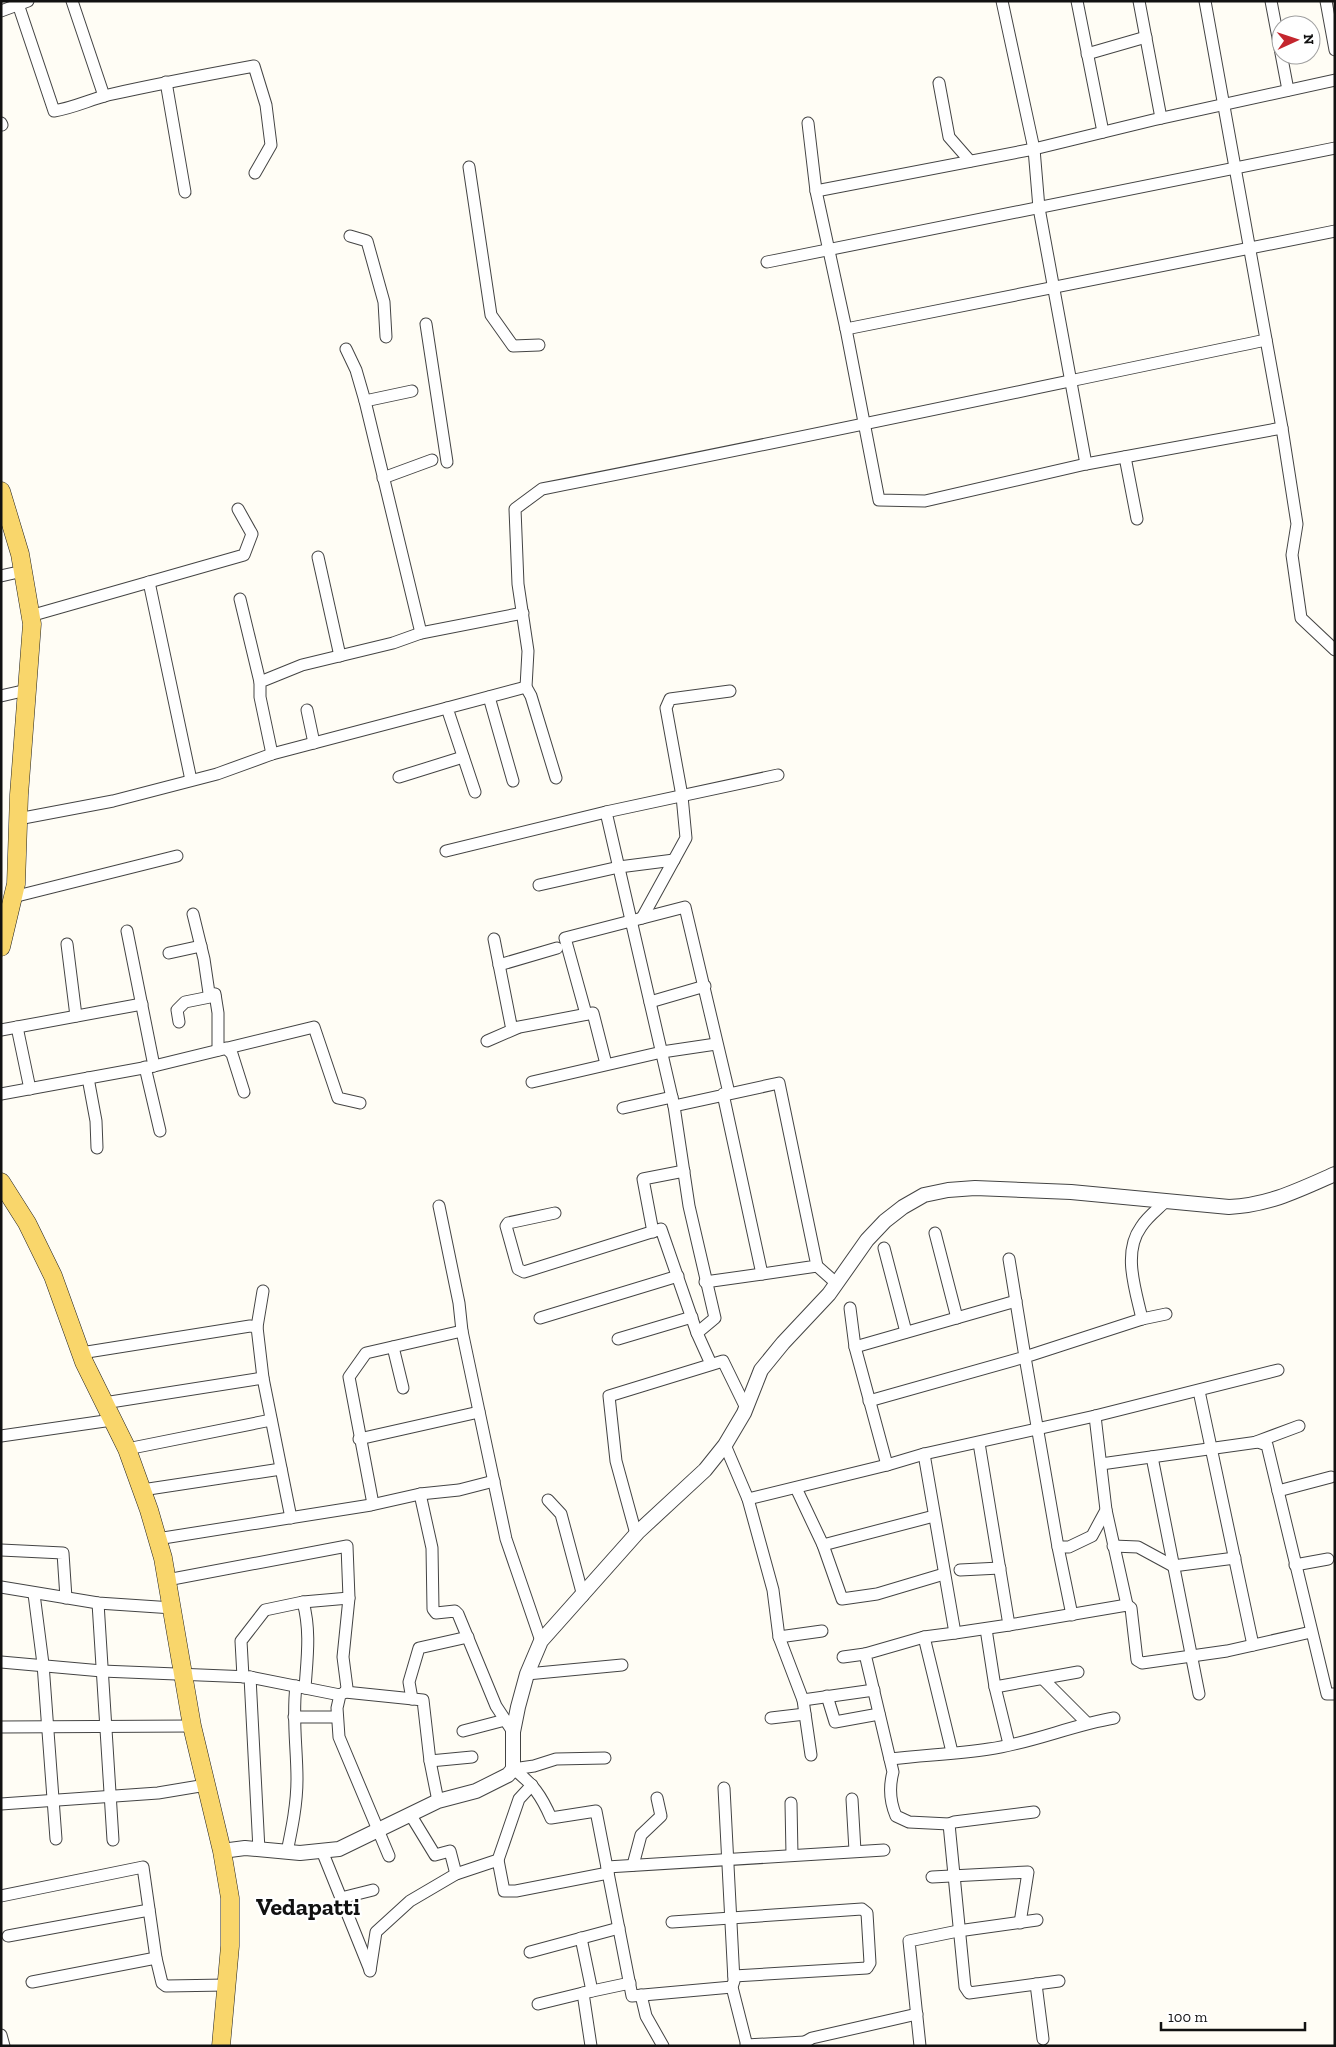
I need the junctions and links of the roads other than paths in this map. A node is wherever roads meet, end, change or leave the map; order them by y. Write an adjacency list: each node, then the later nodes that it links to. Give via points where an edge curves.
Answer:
1 (72, 1): 17 (street)
2 (1002, 1): 23 (street)
3 (1077, 1): 12 (street)
4 (1139, 1): 10 (street)
5 (1205, 1): 18 (street)
6 (1271, 1): 16 (street)
7 (1326, 1): 11 (street)
8 (21, 2): 9 (street); 17 (street, via 54,112)
9 (1, 10)
10 (1146, 37): 12 (street); 19 (street)
11 (1335, 50)
12 (1088, 54): 21 (street)
13 (1335, 80): 16 (street)
14 (166, 82): 17 (street); 27 (street, via 254,66 266,105 271,145); 29 (street)
15 (939, 83): 24 (street, via 949,136)
16 (1288, 90): 18 (street)
17 (104, 96)
18 (1224, 105): 19 (street); 26 (street)
19 (1161, 118): 21 (street)
20 (808, 124): 28 (street)
21 (1103, 132): 23 (street)
22 (1335, 148): 26 (street)
23 (1034, 149): 24 (street); 30 (street)
24 (970, 161): 28 (street)
25 (469, 166): 41 (street, via 491,315 513,346)
26 (1236, 169): 30 (street); 33 (street)
27 (255, 173)
28 (816, 190): 34 (street)
29 (185, 192)
30 (1039, 208): 34 (street); 36 (street)
31 (1335, 231): 33 (street)
32 (350, 236): 39 (street, via 366,242 384,302)
33 (1250, 249): 36 (street); 40 (street)
34 (830, 251): 35 (street); 38 (street)
35 (766, 262)
36 (1052, 288): 38 (street); 43 (street)
37 (426, 324): 50 (street)
38 (846, 329): 46 (street)
39 (386, 337)
40 (1266, 340): 43 (street); 47 (street)
41 (539, 345)
42 (346, 349): 45 (street)
43 (1072, 380): 46 (street); 51 (street)
44 (412, 391): 45 (street)
45 (365, 401): 52 (street)
46 (864, 423): 51 (street, via 878,500 926,501); 62 (street, via 776,444 542,488 515,509 518,584)
47 (1282, 428): 48 (street); 65 (street, via 1297,524 1292,555 1301,618)
48 (1126, 457): 51 (street); 55 (street)
49 (432, 460): 52 (street)
50 (446, 462)
51 (1086, 464)
52 (383, 478): 64 (street)
53 (1, 491): 56 (main road)
54 (238, 509): 60 (street, via 252,534 244,555)
55 (1137, 519)
56 (6, 521): 58 (main road)
57 (318, 557): 66 (street)
58 (23, 572): 59 (street); 63 (main road)
59 (1, 576)
60 (149, 582): 63 (street); 81 (street)
61 (240, 598): 67 (street)
62 (523, 613): 64 (street); 68 (street, via 528,651)
63 (30, 616): 69 (main road)
64 (421, 633): 66 (street)
65 (1335, 650)
66 (340, 656): 67 (street)
67 (260, 682): 76 (street)
68 (526, 687): 72 (street); 80 (street, via 532,696)
69 (27, 690): 71 (street); 86 (main road)
70 (730, 691): 84 (street, via 670,699 666,708)
71 (1, 696)
72 (489, 697): 73 (street); 82 (street)
73 (447, 708): 75 (street); 77 (street)
74 (307, 710): 75 (street)
75 (314, 743): 76 (street)
76 (272, 754): 81 (street)
77 (463, 757): 79 (street); 83 (street)
78 (778, 775): 84 (street)
79 (399, 777)
80 (556, 778)
81 (190, 780): 86 (street, via 113,801)
82 (513, 781)
83 (475, 792)
84 (682, 796): 85 (street); 89 (street, via 686,838)
85 (606, 812): 87 (street); 90 (street)
86 (18, 818): 92 (main road)
87 (446, 851)
88 (178, 856): 92 (street)
89 (674, 860): 90 (street); 94 (street)
90 (619, 867): 91 (street); 94 (street)
91 (539, 885)
92 (13, 897): 99 (main road)
93 (193, 914): 98 (street)
94 (637, 919): 103 (street, via 686,908); 105 (street); 107 (street, via 565,938)
95 (127, 931): 106 (street)
96 (494, 939): 102 (street)
97 (67, 944): 108 (street)
98 (202, 946): 101 (street); 104 (street, via 209,993)
99 (1, 947)
100 (557, 948): 102 (street)
101 (169, 953)
102 (499, 965): 111 (street, via 511,1024)
103 (705, 986): 105 (street); 114 (street)
104 (215, 996): 109 (street, via 186,1002 177,1010); 115 (street)
105 (650, 1002): 116 (street)
106 (142, 1004): 108 (street); 118 (street)
107 (586, 1014): 111 (street); 117 (street, via 593,1013)
108 (76, 1016): 110 (street)
109 (179, 1022)
110 (16, 1027): 112 (street); 121 (street)
111 (517, 1028): 113 (street)
112 (1, 1030)
113 (487, 1041)
114 (716, 1044): 116 (street); 124 (street)
115 (222, 1049): 118 (street); 122 (street, via 232,1054); 126 (street, via 314,1027 338,1098)
116 (662, 1052): 117 (street); 125 (street)
117 (606, 1064): 120 (street)
118 (150, 1066): 119 (street); 128 (street)
119 (88, 1078): 121 (street); 129 (street)
120 (532, 1082)
121 (30, 1088): 123 (street)
122 (244, 1092)
123 (1, 1094)
124 (726, 1094): 125 (street); 140 (street, via 779,1082); 141 (street)
125 (673, 1101): 127 (street); 130 (street)
126 (360, 1103)
127 (623, 1108)
128 (160, 1130)
129 (97, 1148)
130 (684, 1171): 136 (street, via 643,1179); 143 (street)
131 (1335, 1174): 133 (street, via 1255,1206 1230,1208)
132 (1, 1182): 160 (main road, via 27,1223 53,1276)
133 (1166, 1201): 144 (street, via 1071,1192 975,1188 924,1195 903,1206 884,1222); 152 (street, via 1140,1227 1133,1244 1131,1266)
134 (439, 1206): 154 (street)
135 (555, 1213): 136 (street, via 506,1226 520,1270 524,1272)
136 (653, 1232): 142 (street, via 661,1230)
137 (934, 1233): 151 (street)
138 (884, 1248): 155 (street)
139 (1009, 1259): 146 (street)
140 (817, 1266): 141 (street); 144 (street)
141 (762, 1274): 143 (street)
142 (678, 1276): 149 (street); 150 (street)
143 (705, 1282): 156 (street, via 715,1318)
144 (836, 1283): 169 (street, via 762,1370)
145 (263, 1291): 153 (street)
146 (1016, 1301): 151 (street); 161 (street)
147 (850, 1308): 159 (street)
148 (1166, 1314): 152 (street)
149 (692, 1316): 156 (street); 157 (street)
150 (540, 1318)
151 (957, 1318): 155 (street)
152 (1142, 1319): 161 (street)
153 (257, 1327): 160 (street); 164 (street)
154 (462, 1331): 158 (street); 170 (street)
155 (906, 1332): 159 (street)
156 (697, 1333): 162 (street)
157 (618, 1339)
158 (393, 1347): 165 (street); 177 (street, via 366,1353 349,1377)
159 (855, 1347): 167 (street)
160 (81, 1353): 168 (main road)
161 (1025, 1356): 167 (street); 175 (street)
162 (711, 1364): 169 (street, via 723,1361); 200 (street, via 609,1396 616,1461)
163 (1278, 1370): 166 (street)
164 (263, 1378): 168 (street); 173 (street)
165 (403, 1388)
166 (1200, 1391): 171 (street); 181 (street)
167 (870, 1401): 186 (street)
168 (104, 1403): 172 (main road)
169 (746, 1408): 180 (street)
170 (479, 1412): 177 (street); 189 (street)
171 (1095, 1416): 175 (street); 185 (street)
172 (112, 1420): 176 (street); 182 (main road)
173 (271, 1420): 182 (street); 187 (street)
174 (1300, 1426): 178 (street)
175 (1038, 1429): 179 (street); 204 (street)
176 (1, 1436)
177 (360, 1439): 196 (street)
178 (1256, 1442): 181 (street); 192 (street, via 1267,1445)
179 (979, 1443): 183 (street); 210 (street)
180 (725, 1445): 194 (street); 200 (street, via 705,1470)
181 (1213, 1448): 184 (street); 206 (street)
182 (126, 1449): 191 (main road)
183 (924, 1454): 186 (street); 198 (street)
184 (1152, 1457): 185 (street); 209 (street)
185 (1101, 1464): 197 (street)
186 (888, 1465): 190 (street)
187 (281, 1469): 191 (street); 199 (street)
188 (1331, 1477): 192 (street)
189 (494, 1481): 193 (street, via 460,1490); 232 (street, via 506,1539)
190 (796, 1488): 194 (street); 202 (street)
191 (142, 1490): 201 (main road)
192 (1278, 1491): 208 (street)
193 (420, 1494): 196 (street); 229 (street, via 432,1548 434,1610 436,1613 455,1611)
194 (748, 1499): 230 (street, via 773,1590)
195 (548, 1500): 216 (street, via 561,1514)
196 (373, 1504): 199 (street)
197 (1106, 1510): 203 (street); 204 (street, via 1092,1536 1069,1547)
198 (934, 1516): 202 (street); 212 (street)
199 (291, 1518): 201 (street)
200 (636, 1534): 216 (street)
201 (157, 1539): 213 (main road)
202 (823, 1545): 212 (street, via 842,1598 877,1594)
203 (1113, 1546): 209 (street, via 1138,1547); 221 (street)
204 (1058, 1548): 223 (street)
205 (1, 1550): 217 (street, via 63,1553)
206 (1235, 1558): 209 (street); 233 (street)
207 (1328, 1559): 208 (street)
208 (1295, 1565): 227 (street)
209 (1173, 1566): 235 (street)
210 (1000, 1568): 211 (street); 224 (street)
211 (960, 1570)
212 (944, 1574): 228 (street)
213 (167, 1580): 218 (street, via 347,1546); 222 (main road)
214 (1, 1586): 215 (street)
215 (34, 1594): 217 (street); 238 (street)
216 (583, 1596): 232 (street)
217 (66, 1598): 220 (street)
218 (349, 1598): 219 (street); 249 (street, via 343,1657 347,1684)
219 (303, 1602): 244 (street, via 265,1610 241,1641); 246 (street, via 308,1641)
220 (98, 1603): 222 (street); 240 (street)
221 (1127, 1605): 223 (street); 235 (street, via 1131,1608 1139,1662)
222 (173, 1608): 243 (main road)
223 (1072, 1615): 224 (street)
224 (1009, 1625): 225 (street)
225 (986, 1628): 228 (street); 247 (street)
226 (822, 1631): 230 (street)
227 (1311, 1632): 233 (street); 251 (street, via 1327,1694)
228 (955, 1633): 231 (street)
229 (468, 1637): 253 (street, via 419,1648 409,1682); 261 (street, via 496,1706)
230 (779, 1637): 254 (street)
231 (924, 1637): 234 (street); 270 (street)
232 (541, 1641): 242 (street)
233 (1253, 1645): 235 (street)
234 (865, 1654): 236 (street); 248 (street)
235 (1191, 1656): 250 (street)
236 (843, 1657)
237 (1, 1662): 238 (street)
238 (43, 1664): 240 (street); 263 (street)
239 (622, 1665): 242 (street)
240 (102, 1671): 243 (street); 266 (street)
241 (1078, 1672): 245 (street)
242 (527, 1674): 268 (street)
243 (184, 1675): 244 (street); 264 (main road)
244 (247, 1677): 246 (street); 294 (street)
245 (1043, 1679): 247 (street); 262 (street)
246 (301, 1687): 249 (street); 257 (street)
247 (995, 1687): 269 (street)
248 (874, 1690): 252 (street); 256 (street)
249 (342, 1693): 253 (street); 258 (street)
250 (1198, 1694)
251 (1335, 1694)
252 (827, 1696): 254 (street); 256 (street, via 835,1722)
253 (412, 1699): 275 (street, via 423,1700)
254 (803, 1700): 255 (street)
255 (805, 1714): 259 (street); 271 (street)
256 (880, 1714): 274 (street)
257 (294, 1717): 258 (street); 297 (street, via 297,1780)
258 (337, 1717): 290 (street, via 339,1737)
259 (771, 1718)
260 (1114, 1718): 262 (street)
261 (505, 1720): 267 (street); 268 (street)
262 (1087, 1723): 269 (street)
263 (46, 1726): 265 (street); 266 (street); 283 (street)
264 (192, 1726): 266 (street); 277 (main road)
265 (1, 1727)
266 (106, 1727): 280 (street)
267 (463, 1731)
268 (512, 1732): 276 (street)
269 (1010, 1744): 270 (street)
270 (952, 1752): 274 (street)
271 (811, 1756)
272 (472, 1757): 275 (street)
273 (605, 1758): 276 (street, via 556,1759)
274 (890, 1759): 289 (street, via 892,1805 896,1816 909,1822)
275 (430, 1761): 284 (street)
276 (513, 1769): 278 (street); 284 (street, via 508,1775 476,1791)
277 (206, 1785): 280 (street, via 158,1793); 293 (main road)
278 (532, 1785): 302 (street, via 519,1798); 304 (street, via 542,1795 552,1818 596,1812)
279 (724, 1788): 301 (street)
280 (112, 1795): 283 (street); 292 (street)
281 (657, 1798): 303 (street, via 661,1816 641,1835)
282 (852, 1800): 298 (street)
283 (53, 1801): 286 (street); 291 (street)
284 (438, 1801): 288 (street)
285 (790, 1802): 299 (street)
286 (1, 1804)
287 (1034, 1812): 289 (street)
288 (410, 1814): 290 (street); 305 (street, via 436,1855 450,1851)
289 (949, 1824): 306 (street)
290 (376, 1830): 296 (street, via 339,1850); 300 (street)
291 (56, 1839)
292 (113, 1840)
293 (222, 1850): 294 (street); 327 (main road, via 230,1898)
294 (259, 1850): 297 (street)
295 (884, 1850): 298 (street)
296 (322, 1851): 297 (street); 310 (street)
297 (287, 1852)
298 (855, 1852): 299 (street)
299 (792, 1855): 301 (street)
300 (389, 1856)
301 (729, 1858): 303 (street); 312 (street)
302 (498, 1860): 304 (street, via 504,1891); 305 (street)
303 (633, 1865): 304 (street)
304 (608, 1870): 316 (street)
305 (456, 1874): 310 (street, via 410,1901 376,1932 370,1971)
306 (952, 1875): 307 (street); 315 (street, via 1028,1872); 317 (street)
307 (932, 1877)
308 (374, 1890): 310 (street)
309 (1, 1896): 311 (street, via 143,1867)
310 (341, 1898)
311 (149, 1910): 318 (street); 321 (street)
312 (732, 1918): 314 (street); 322 (street); 322 (street, via 862,1909 867,1913 870,1963 866,1968)
313 (1038, 1920): 315 (street)
314 (672, 1922)
315 (1020, 1923): 317 (street)
316 (619, 1928): 319 (street); 325 (street)
317 (958, 1931): 326 (street, via 968,1993); 331 (street, via 909,1941)
318 (8, 1936)
319 (581, 1938): 320 (street); 328 (street)
320 (530, 1952)
321 (156, 1958): 324 (street); 327 (street, via 162,1983 166,1986)
322 (733, 1981): 329 (street); 335 (street)
323 (1059, 1981): 326 (street)
324 (32, 1982)
325 (630, 1983): 328 (street); 329 (street, via 632,1996)
326 (1036, 1984): 333 (street)
327 (226, 1985): 337 (main road)
328 (587, 1992): 330 (street); 338 (street)
329 (641, 1995): 339 (street, via 646,2016)
330 (538, 2004)
331 (917, 2014): 334 (street, via 812,2038); 340 (street)
332 (1, 2035): 336 (street)
333 (1043, 2039)
334 (806, 2044): 335 (street)
335 (747, 2045)
336 (4, 2046)
337 (221, 2046)
338 (591, 2046)
339 (663, 2046)
340 (920, 2046)

